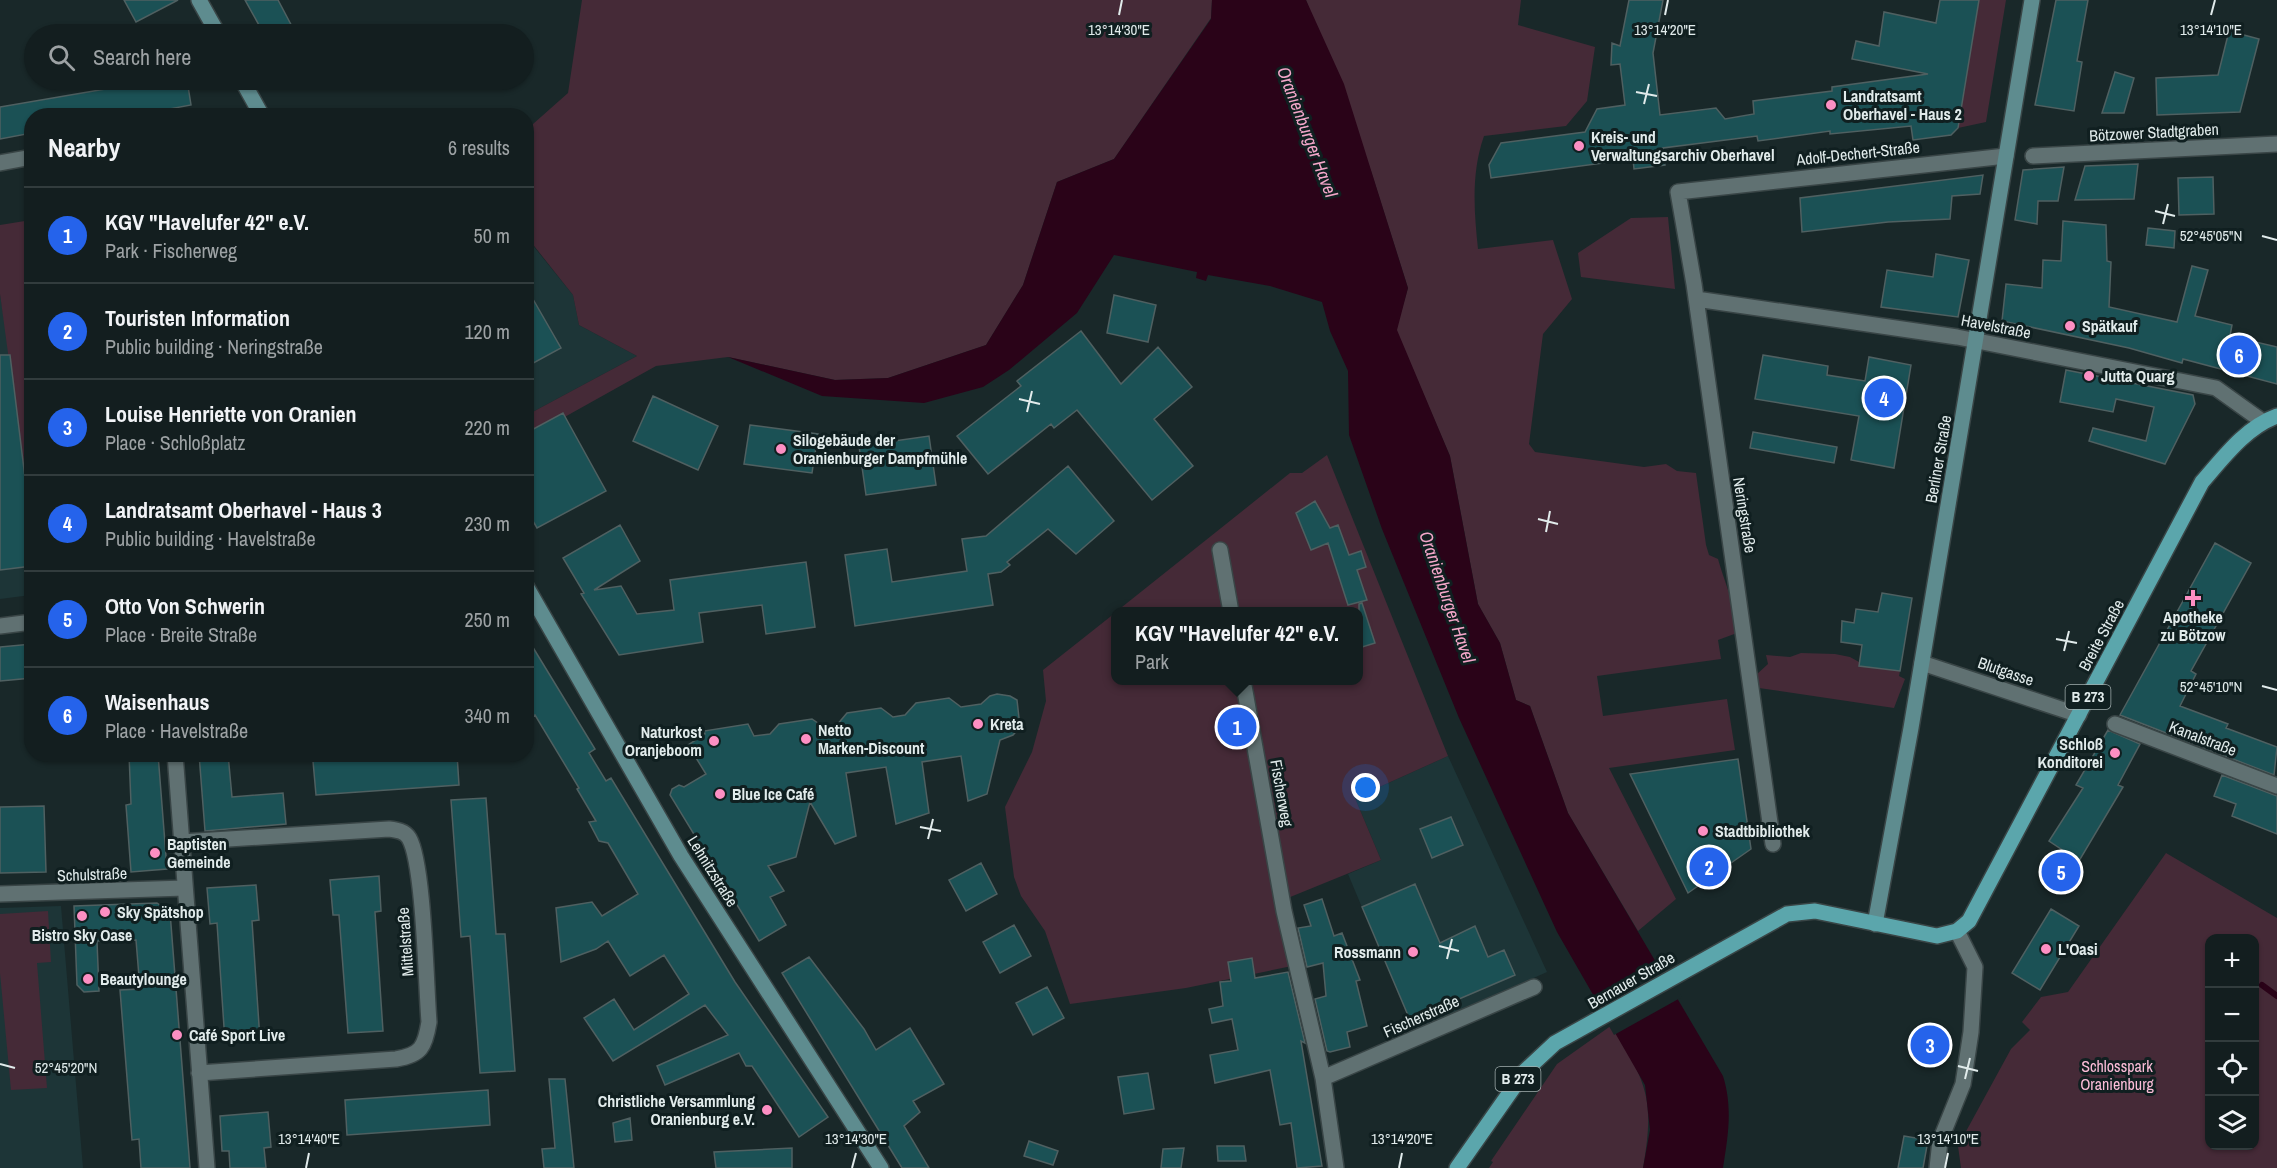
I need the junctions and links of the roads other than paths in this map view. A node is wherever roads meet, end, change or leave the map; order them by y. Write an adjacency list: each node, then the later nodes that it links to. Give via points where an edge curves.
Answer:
1 (199, 0): 3 (main road)
2 (2032, 0): 7 (main road, Berliner Straße)
3 (212, 24)
4 (247, 90): 5 (main road)
5 (255, 108)
6 (2277, 144): 8 (street, Bötzower Stadtgraben)
7 (2006, 156): 11 (street, Adolf-Dechert-Straße); 13 (main road, Berliner Straße)
8 (2032, 156)
9 (24, 158): 10 (street)
10 (0, 163)
11 (1678, 192): 12 (street, Neringstraße)
12 (1696, 299): 13 (street, Havelstraße); 28 (street, Neringstraße)
13 (1976, 340): 15 (street, Havelstraße, via 2216,388); 21 (main road, Berliner Straße)
14 (2277, 416): 15 (main road, B 273)
15 (2262, 421): 23 (main road, Breite Straße / B 273, via 2202,482)
16 (1220, 550): 18 (street)
17 (534, 600): 37 (main road, Lehnitzstraße, via 681,855)
18 (1230, 607)
19 (24, 623): 20 (street)
20 (0, 626)
21 (1922, 663): 23 (street, Blutgasse); 31 (main road, Berliner Straße)
22 (1244, 685): 35 (street, Fischerweg, via 1284,911)
23 (2079, 715): 32 (main road, Breite Straße / B 273, via 1975,912)
24 (2115, 724): 26 (street, Kanalstraße)
25 (176, 762): 27 (street)
26 (2277, 786)
27 (181, 843): 29 (street); 34 (street, Mittelstraße, via 389,829 408,836 417,862 429,1022 420,1050 411,1057 396,1059)
28 (1773, 844)
29 (185, 888): 30 (street, Schulstraße); 34 (street)
30 (0, 894)
31 (1875, 924): 32 (main road, B 273, via 1937,936); 39 (main road, Bernauer Straße / B 273, via 1815,911 1786,914 1555,1043 1524,1071)
32 (1957, 931): 40 (street, via 1976,967 1971,1032 1963,1084 1940,1141)
33 (1534, 987): 35 (street, Fischerstraße)
34 (199, 1073): 36 (street)
35 (1323, 1078): 38 (street)
36 (207, 1168)
37 (881, 1168)
38 (1336, 1168)
39 (1457, 1168)
40 (1937, 1168)

